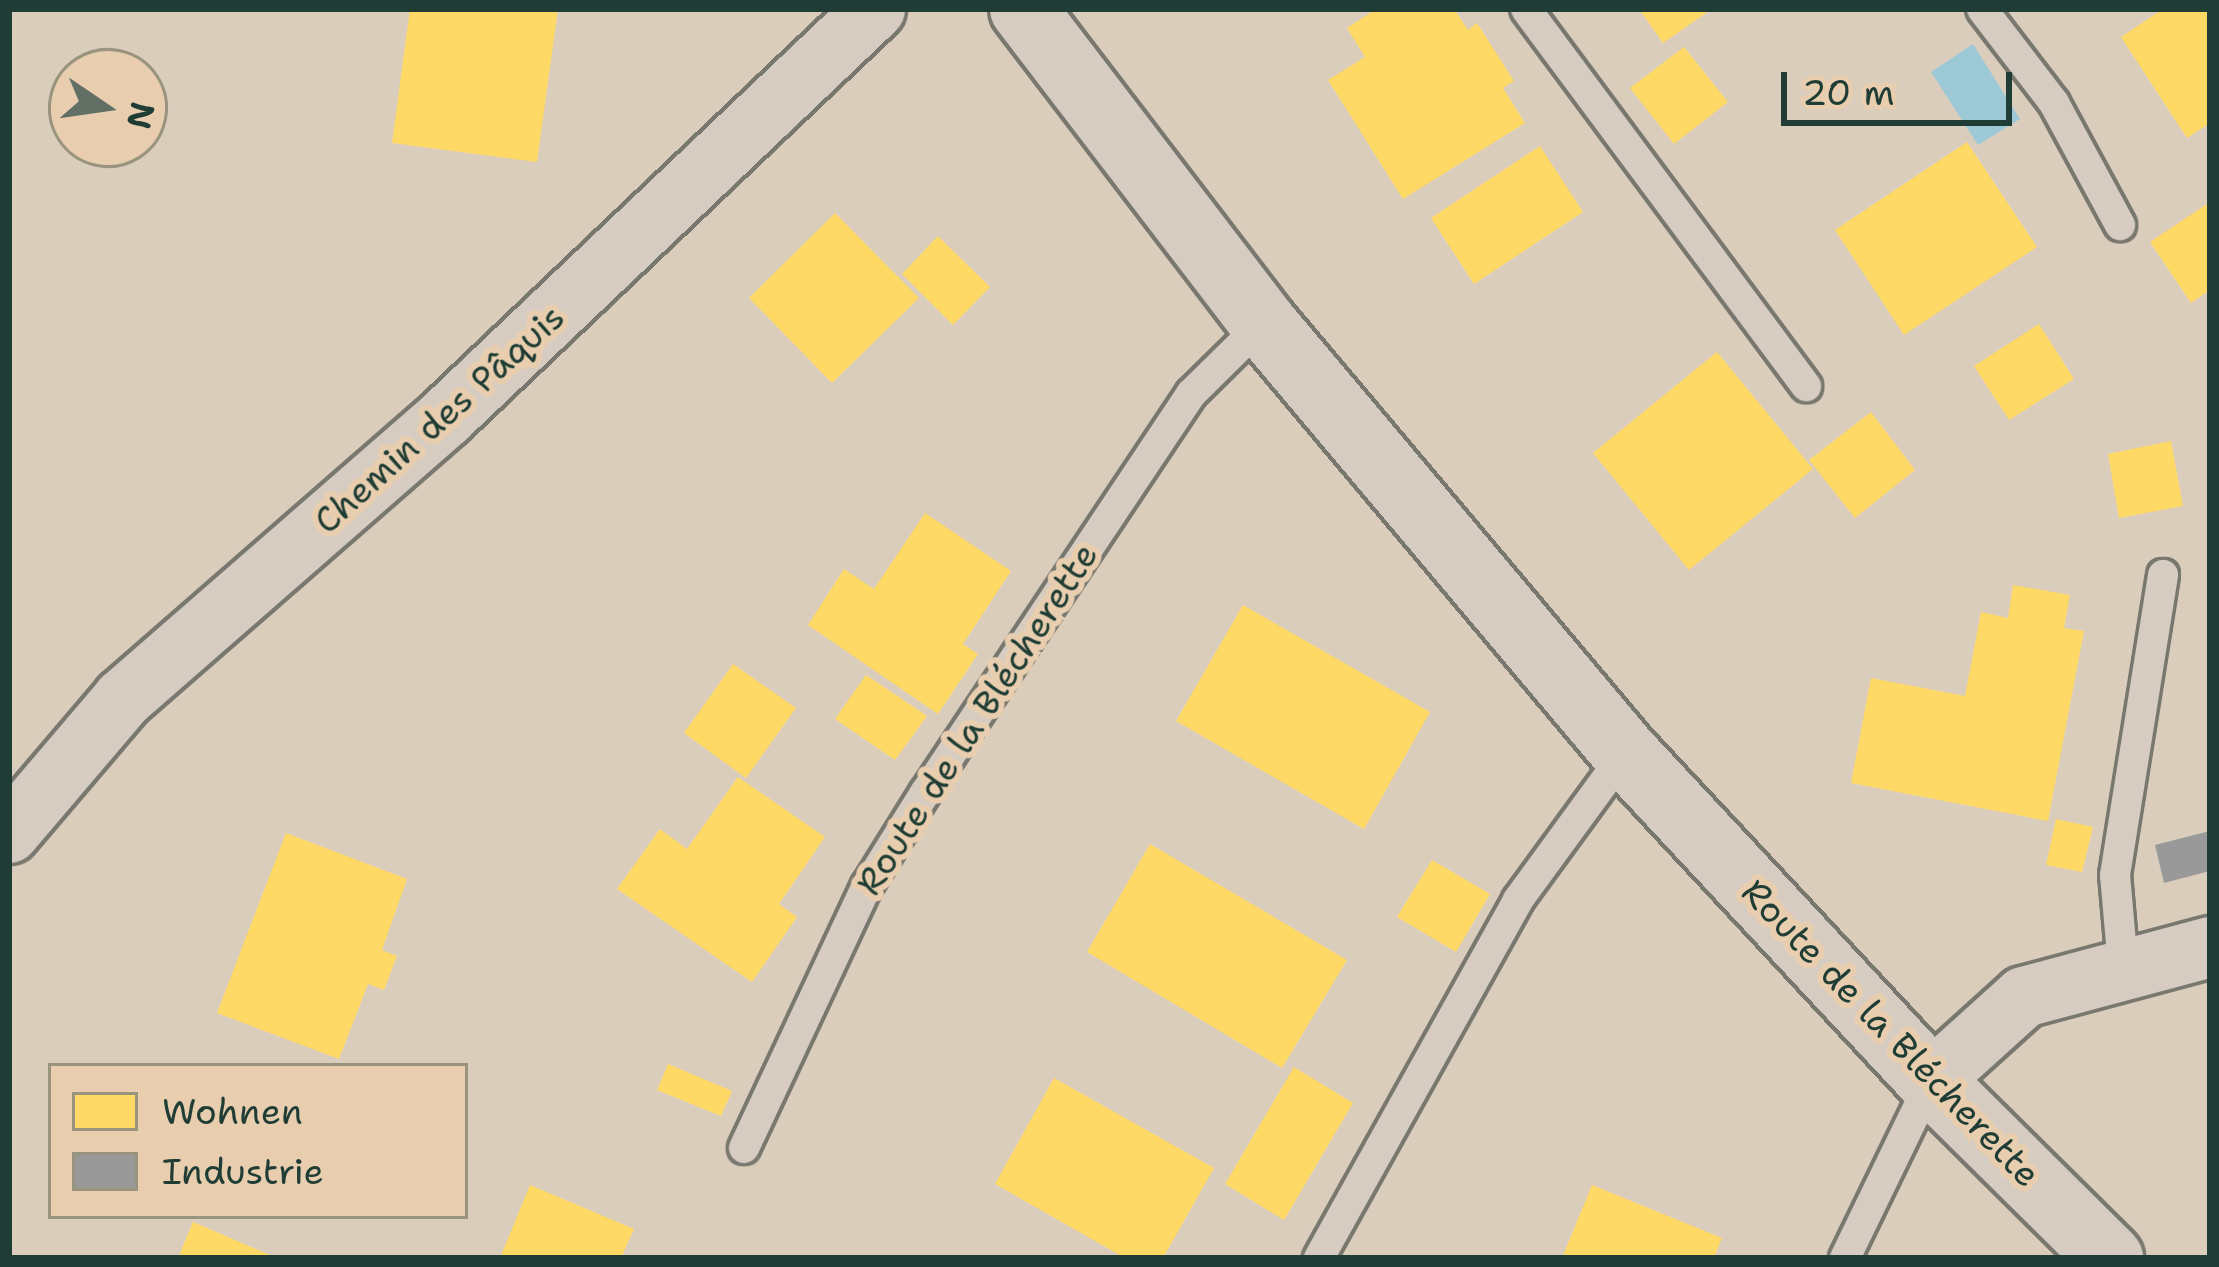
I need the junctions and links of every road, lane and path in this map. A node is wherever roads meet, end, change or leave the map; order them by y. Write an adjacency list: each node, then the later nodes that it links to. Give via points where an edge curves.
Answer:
1 (875, 9): 10 (street, Chemin des Pâquis, via 446,417 123,699)
2 (1526, 9): 7 (lane)
3 (1982, 9): 5 (lane, via 2054,103)
4 (1044, 16): 6 (main road, Route de la Blécherette)
5 (2120, 224)
6 (1263, 322): 9 (main road, Route de la Blécherette); 14 (lane, Route de la Blécherette, via 1191,394 925,793 867,886)
7 (1807, 386)
8 (2163, 575): 12 (lane, via 2115,875)
9 (1625, 753): 13 (main road, Route de la Blécherette); 15 (lane, via 1518,900)
10 (9, 833)
11 (2210, 947): 12 (street)
12 (2122, 966): 13 (street, via 2024,998)
13 (1931, 1081): 16 (lane); 17 (main road, Route de la Blécherette)
14 (744, 1148)
15 (1319, 1258)
16 (1845, 1258)
17 (2110, 1258)

